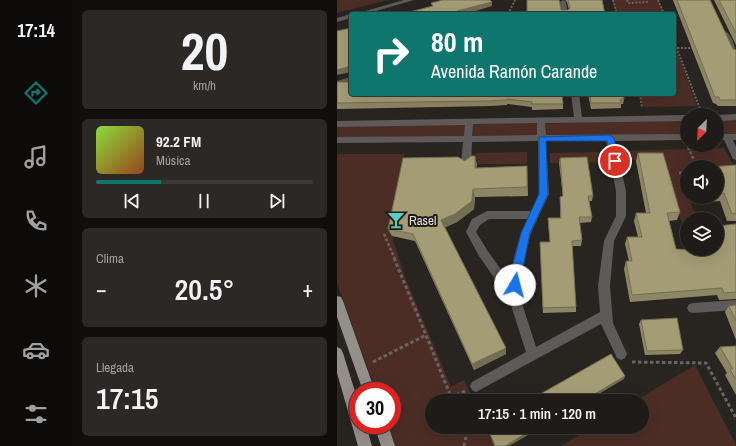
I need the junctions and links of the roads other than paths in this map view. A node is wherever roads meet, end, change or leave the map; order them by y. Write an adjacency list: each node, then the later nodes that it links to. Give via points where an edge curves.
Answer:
1 (411, 0): 3 (street)
2 (563, 2): 4 (street)
3 (366, 12)
4 (565, 12)
5 (349, 17): 6 (street)
6 (337, 20)
7 (722, 27): 8 (street)
8 (736, 55)
9 (349, 80): 10 (street)
10 (337, 83)
11 (575, 96): 15 (street)
12 (736, 117): 14 (street)
13 (680, 118): 15 (street)
14 (724, 118)
15 (578, 119): 16 (street)
16 (541, 120): 17 (street); 22 (street)
17 (469, 121): 18 (street); 24 (street)
18 (337, 124)
19 (680, 137): 21 (street)
20 (731, 137): 25 (street)
21 (610, 138): 22 (street); 32 (street, via 621,191 621,216 609,241 604,286)
22 (542, 139): 24 (street); 27 (street, via 544,194)
23 (337, 140): 24 (street)
24 (467, 140): 26 (street)
25 (736, 158)
26 (466, 165)
27 (534, 215): 28 (street, via 526,233 516,272); 28 (street, via 487,215 476,222 471,232)
28 (514, 298): 35 (street)
29 (337, 301): 36 (main road)
30 (736, 305): 31 (street)
31 (693, 308)
32 (606, 315): 34 (street); 35 (street)
33 (337, 353): 38 (main road)
34 (621, 354)
35 (533, 355): 37 (street)
36 (366, 382)
37 (476, 386)
38 (349, 392)
39 (362, 434): 41 (main road)
40 (384, 434): 42 (main road)
41 (365, 446)
42 (388, 446)

